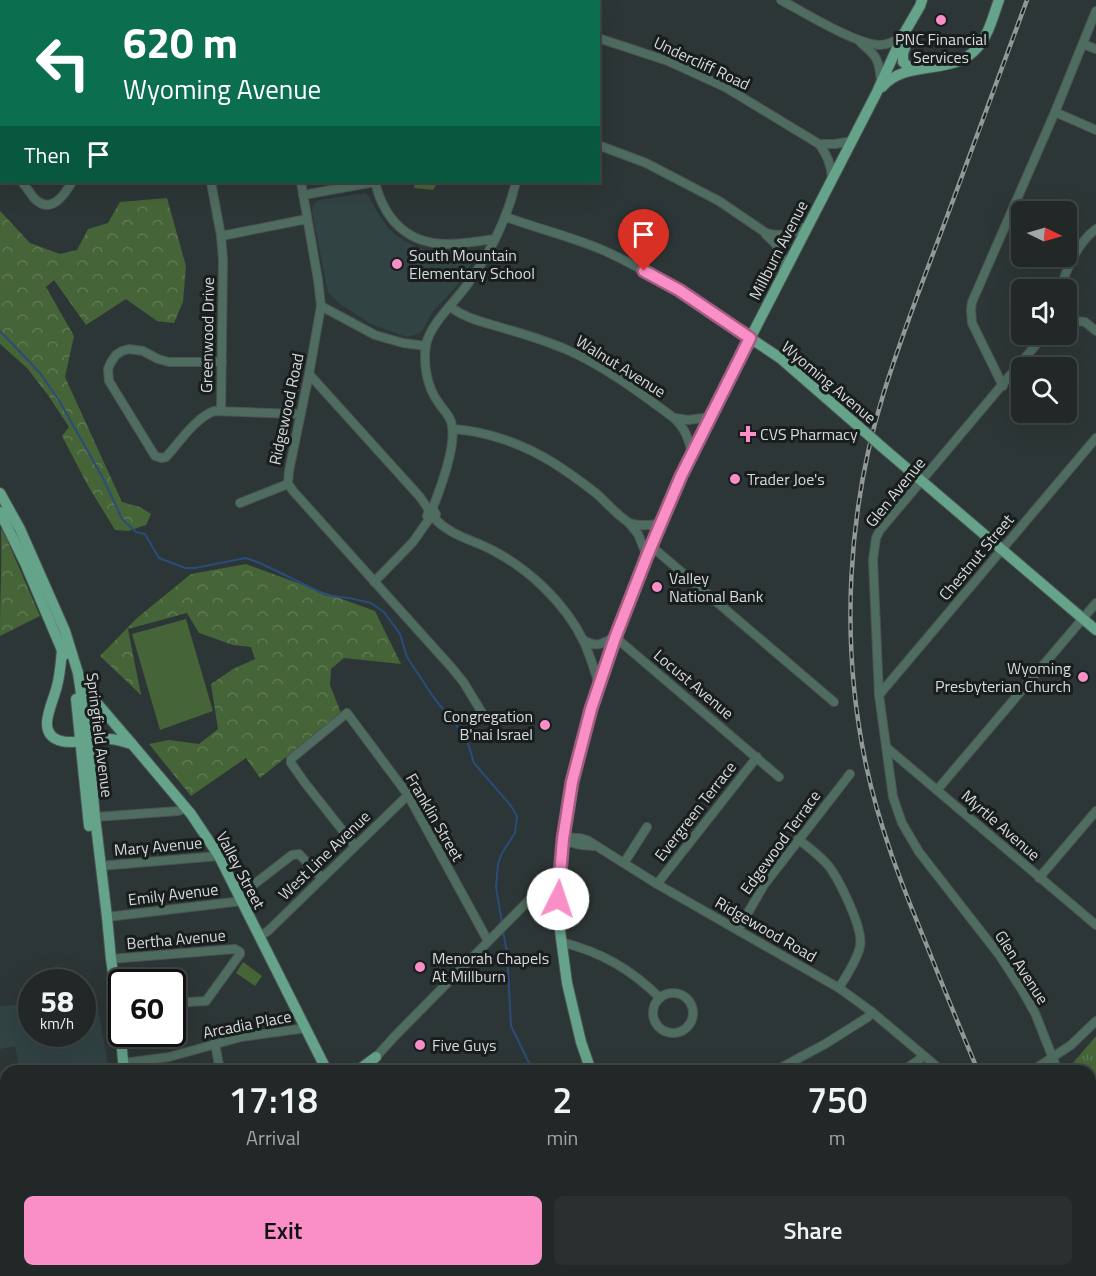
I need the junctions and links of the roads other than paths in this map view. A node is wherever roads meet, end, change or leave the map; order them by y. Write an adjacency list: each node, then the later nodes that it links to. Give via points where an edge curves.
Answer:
1 (781, 0): 7 (street)
2 (999, 0): 10 (main road, via 986,35 974,52 952,63)
3 (921, 3): 5 (main road, Millburn Avenue); 10 (main road, via 902,59 909,67)
4 (1096, 11): 8 (street)
5 (902, 38): 7 (street, via 880,45); 11 (main road, Millburn Avenue)
6 (600, 39): 16 (street, Undercliff Road, via 668,61 725,87)
7 (859, 40): 11 (street, via 876,56)
8 (1083, 44): 9 (street); 13 (street)
9 (1096, 50)
10 (920, 68): 12 (main road, via 891,78)
11 (881, 81): 12 (main road, Millburn Avenue)
12 (876, 94): 15 (main road, Millburn Avenue)
13 (1055, 112): 14 (street); 45 (street, via 971,310 972,323)
14 (1096, 130)
15 (852, 141): 16 (street); 18 (main road, Millburn Avenue)
16 (819, 144): 18 (street, via 831,164)
17 (600, 146): 31 (street, via 646,163 719,201)
18 (832, 178): 29 (main road, Millburn Avenue)
19 (23, 183): 20 (street, via 36,200 53,204)
20 (71, 183)
21 (211, 183): 32 (street, Greenwood Drive)
22 (301, 183): 26 (street, Ridgewood Road)
23 (369, 183): 26 (street)
24 (375, 183): 33 (street, via 385,212 412,236 448,244)
25 (516, 183): 27 (street)
26 (303, 195): 28 (street, Ridgewood Road)
27 (506, 217): 33 (street); 40 (street, Wyoming Avenue, via 607,252 679,290)
28 (307, 219): 32 (street); 36 (street, Ridgewood Road)
29 (808, 225): 31 (street, via 785,235); 34 (main road, Millburn Avenue)
30 (1096, 229): 35 (street, via 1081,244)
31 (761, 231): 34 (street, via 778,246 784,266)
32 (221, 236): 43 (street, Greenwood Drive)
33 (495, 239): 37 (street)
34 (782, 276): 40 (main road, Millburn Avenue)
35 (1064, 279)
36 (321, 306): 42 (street, via 375,335); 44 (street, Ridgewood Road)
37 (450, 307): 42 (street, via 434,327); 49 (street, Walnut Avenue, via 468,318 565,349 626,383)
38 (1077, 321): 39 (street)
39 (1096, 331)
40 (750, 338): 48 (main road, Millburn Avenue); 53 (main road, Wyoming Avenue, bridge, via 780,358)
41 (1036, 345): 45 (street, Glen Avenue)
42 (426, 346): 50 (street, via 430,386)
43 (222, 362): 46 (street, Greenwood Drive); 46 (street, via 169,362 129,349 116,355 108,369 109,381 155,456 160,458 166,457 206,415)
44 (309, 374): 47 (street, Ridgewood Road); 58 (street)
45 (1003, 386): 53 (street, Glen Avenue)
46 (221, 411): 47 (street, Greenwood Drive)
47 (300, 414): 54 (street, Ridgewood Road)
48 (710, 417): 49 (street, Walnut Avenue); 52 (main road, Millburn Avenue)
49 (674, 418): 52 (street, Walnut Avenue, via 687,433)
50 (453, 429): 58 (street, via 450,454); 59 (street, via 486,433 550,460)
51 (1096, 438): 61 (street, Chestnut Street)
52 (692, 452): 60 (main road, Millburn Avenue)
53 (922, 481): 61 (main road, Wyoming Avenue); 72 (street, Glen Avenue, via 880,530 873,548)
54 (288, 484): 56 (street); 63 (street, Ridgewood Road)
55 (0, 493): 70 (main road, Springfield Avenue, via 20,529)
56 (240, 503)
57 (0, 512): 69 (main road, Springfield Avenue)
58 (431, 514): 63 (street, via 413,542); 68 (street, via 447,531 496,552 537,581)
59 (629, 523): 60 (street); 62 (street)
60 (660, 524): 62 (main road, Millburn Avenue)
61 (1002, 549): 65 (main road, Wyoming Avenue); 72 (street, Chestnut Street)
62 (649, 551): 67 (main road, Millburn Avenue); 73 (street)
63 (374, 582): 74 (street, Ridgewood Road, via 452,668)
64 (1096, 603): 65 (street)
65 (1083, 619): 66 (main road, Wyoming Avenue); 81 (street)
66 (1096, 630)
67 (615, 638): 68 (street, via 593,645); 71 (main road, Millburn Avenue); 78 (street, Locust Avenue)
68 (583, 640): 71 (street)
69 (62, 650): 75 (main road, Springfield Avenue, via 70,669); 75 (main road, via 48,730 64,742)
70 (78, 673): 75 (main road, Springfield Avenue); 76 (main road, Valley Street, via 96,702)
71 (599, 685): 87 (main road, Millburn Avenue, via 577,761)
72 (879, 695): 77 (street, Glen Avenue)
73 (834, 702)
74 (484, 716)
75 (84, 741): 76 (main road, via 114,739); 85 (main road, Springfield Avenue); 105 (main road, Springfield Avenue, via 88,823 103,932)
76 (132, 744): 83 (main road, Valley Street)
77 (886, 747): 81 (street, Myrtle Avenue); 117 (street, Glen Avenue, via 893,797 907,833 1017,981)
78 (757, 757): 80 (street, Locust Avenue); 96 (street, Evergreen Terrace)
79 (850, 774): 88 (street, Edgewood Terrace)
80 (779, 777)
81 (937, 790): 95 (street, Myrtle Avenue)
82 (408, 795): 89 (street, West Line Avenue); 89 (street, Franklin Street, via 347,713 291,759); 103 (street, Franklin Street)
83 (186, 808): 85 (street); 90 (main road, Valley Street)
84 (1096, 811): 95 (street)
85 (95, 817): 92 (main road, Springfield Avenue)
86 (646, 827): 91 (street)
87 (563, 839): 91 (street, Ridgewood Road, via 596,846); 94 (main road, Millburn Avenue)
88 (798, 839): 101 (street, Edgewood Terrace, via 764,885); 107 (street, via 825,861 837,877 860,932 858,953)
89 (355, 846): 93 (street, West Line Avenue)
90 (219, 856): 92 (street, Mary Avenue); 98 (main road, Valley Street)
91 (624, 862): 96 (street, Ridgewood Road)
92 (100, 866): 99 (main road, Springfield Avenue)
93 (322, 878): 97 (street, via 299,854 292,855); 102 (street, West Line Avenue)
94 (559, 878): 103 (street, via 540,889); 104 (main road, Millburn Avenue)
95 (1039, 878): 100 (street, Myrtle Avenue)
96 (657, 884): 101 (street, Ridgewood Road)
97 (253, 885)
98 (242, 901): 99 (street, Emily Avenue); 102 (main road, Valley Street)
99 (107, 917): 105 (main road, Springfield Avenue)
100 (1096, 925)
101 (738, 930): 107 (street, Ridgewood Road)
102 (260, 936): 112 (main road, Valley Street)
103 (488, 941): 116 (street)
104 (561, 942): 108 (street, via 615,962); 124 (main road, Millburn Avenue, via 571,1004)
105 (111, 959): 106 (main road, Springfield Avenue); 109 (street, Bertha Avenue, via 239,950 240,954 206,1001)
106 (113, 969)
107 (839, 988): 110 (street, Ridgewood Road)
108 (660, 998): 108 (street, via 653,1009 657,1026 672,1034 687,1028 694,1013 690,1001 675,993)
109 (186, 1002)
110 (872, 1012): 115 (street, Ridgewood Road); 125 (street)
111 (1096, 1021): 117 (street)
112 (306, 1028): 113 (street, Arcadia Place); 121 (main road, Valley Street)
113 (215, 1043): 119 (street, Arcadia Place); 120 (street)
114 (123, 1047): 118 (main road, Springfield Avenue)
115 (924, 1056): 126 (street); 127 (street, Ridgewood Road)
116 (376, 1057): 122 (main road); 123 (street)
117 (1053, 1057): 128 (street); 129 (street, Glen Avenue)
118 (124, 1065)
119 (133, 1065)
120 (219, 1065)
121 (324, 1065)
122 (365, 1065)
123 (372, 1065)
124 (589, 1065)
125 (786, 1065)
126 (911, 1065)
127 (935, 1065)
128 (1041, 1065)
129 (1056, 1065)

